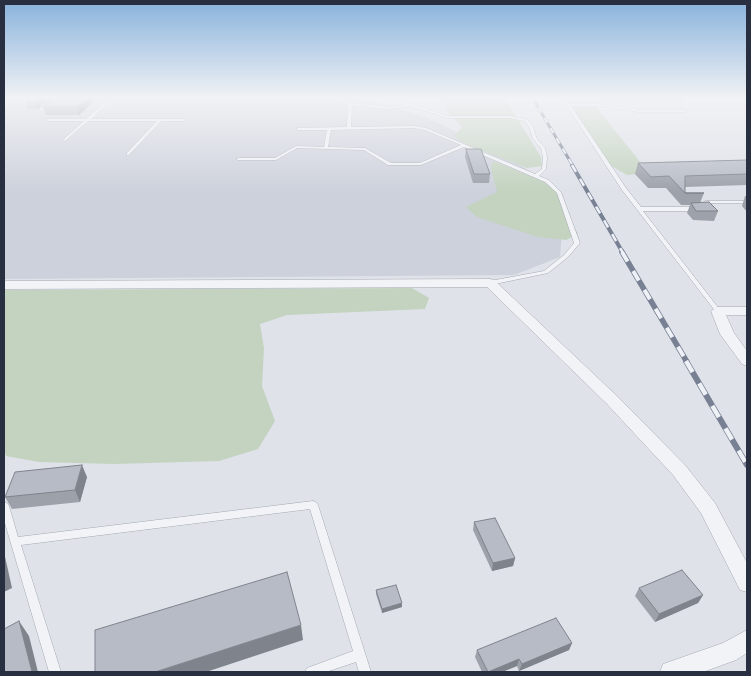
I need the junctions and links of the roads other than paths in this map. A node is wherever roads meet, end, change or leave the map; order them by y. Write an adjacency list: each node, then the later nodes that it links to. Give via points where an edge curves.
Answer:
1 (329, 128): 11 (lane)
2 (79, 129): 9 (lane)
3 (152, 129): 12 (lane)
4 (298, 129): 5 (lane)
5 (312, 129)
6 (423, 129): 10 (lane)
7 (532, 129): 14 (lane, via 545,157 544,169)
8 (584, 129): 16 (lane)
9 (66, 140)
10 (463, 146): 11 (lane, via 421,164 390,164 365,149); 14 (lane)
11 (326, 148): 13 (lane, via 296,147 276,159)
12 (129, 154)
13 (238, 158)
14 (536, 176): 17 (lane, via 559,192 577,243 546,272)
15 (747, 202): 16 (lane, via 707,202 704,209)
16 (640, 209): 19 (lane)
17 (490, 283): 18 (street); 24 (street, via 612,400 679,470 708,508)
18 (4, 285)
19 (718, 311): 20 (street); 21 (street, via 727,334)
20 (747, 311)
21 (747, 361)
22 (4, 506): 23 (lane)
23 (15, 542): 26 (lane, via 313,505); 27 (lane)
24 (747, 583)
25 (747, 641): 30 (street, via 728,652)
26 (360, 655): 28 (lane); 29 (lane)
27 (55, 672)
28 (311, 672)
29 (365, 672)
30 (671, 672)

